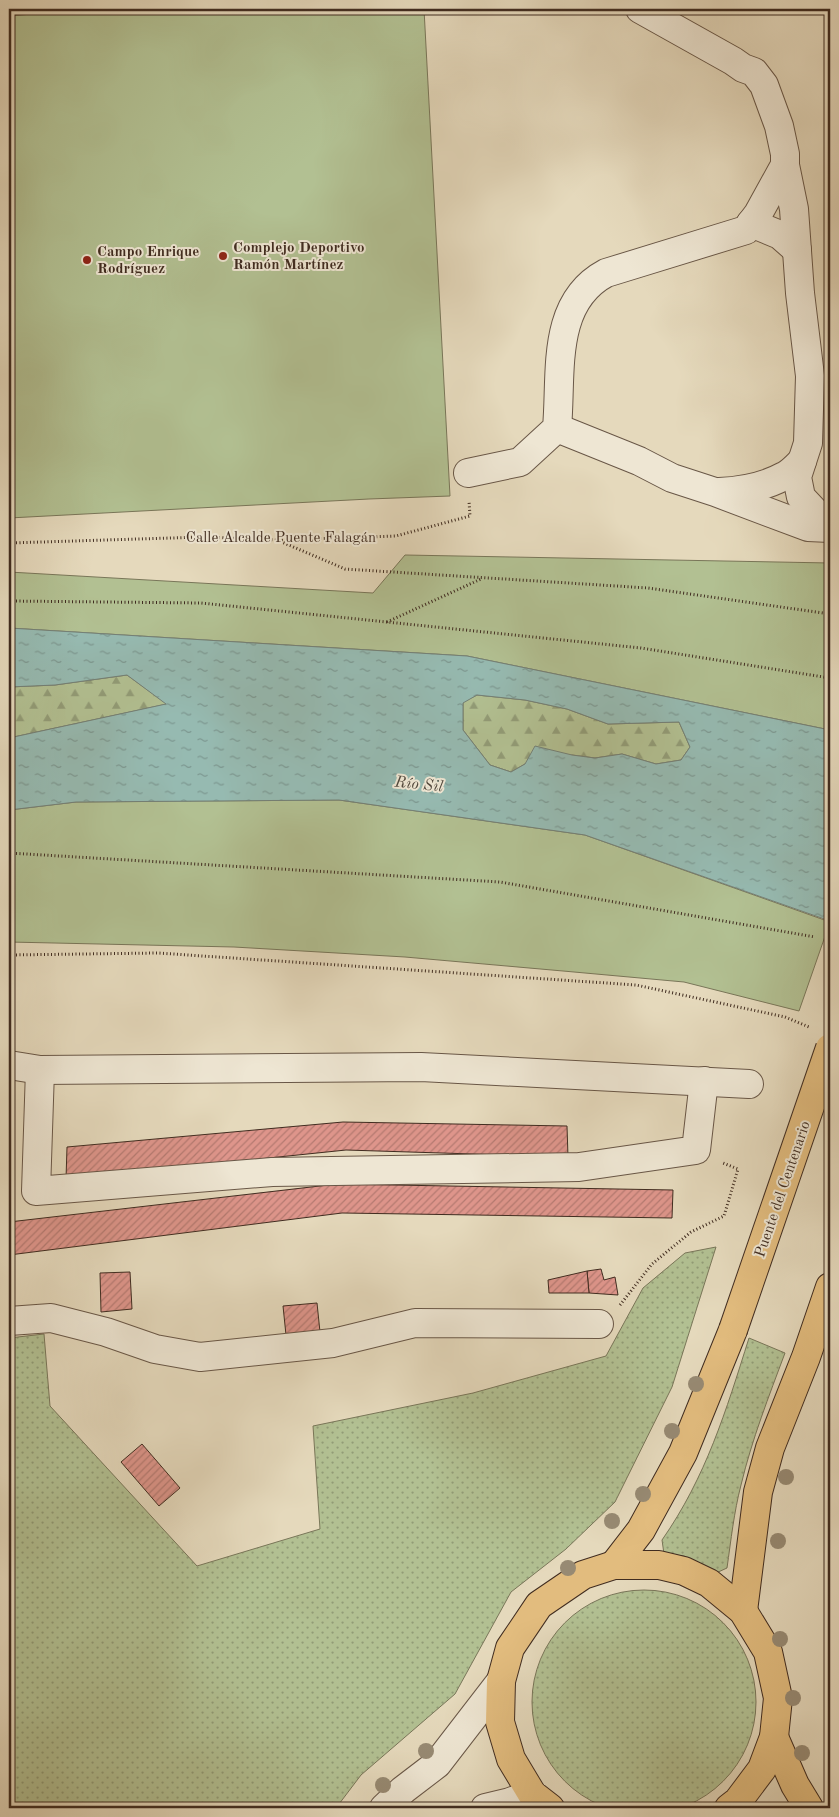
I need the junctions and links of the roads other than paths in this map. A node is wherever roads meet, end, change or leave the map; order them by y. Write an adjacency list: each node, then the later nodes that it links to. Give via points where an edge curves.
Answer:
1 (640, 9): 2 (street, via 754,72 770,98 779,126)
2 (785, 165): 3 (street); 4 (street, via 794,208)
3 (751, 223): 4 (street, via 780,235); 5 (street, via 746,230 730,236 606,273 583,290 565,323 560,360)
4 (797, 250): 6 (street, via 810,376 808,443)
5 (558, 428): 7 (street, via 520,462); 8 (street, via 672,478)
6 (802, 461): 8 (street, via 785,476 762,486); 9 (street, via 797,477 801,497)
7 (468, 473)
8 (715, 492): 9 (street, via 808,527)
9 (830, 528)
10 (830, 1048): 18 (main road, Puente del Centenario, bridge, via 733,1330 683,1453 641,1530)
11 (9, 1065): 12 (street)
12 (40, 1070): 13 (street, via 421,1067); 13 (street, via 36,1191 272,1172 579,1168 696,1150)
13 (704, 1081): 14 (street)
14 (749, 1084)
15 (830, 1287): 19 (main road, via 770,1448 758,1492)
16 (9, 1321): 17 (street, via 51,1318 155,1349 200,1357 333,1343 416,1323)
17 (599, 1324)
18 (614, 1565): 19 (main road, via 659,1565 684,1571 709,1583); 20 (main road, via 583,1575 539,1605 510,1648)
19 (743, 1611): 21 (main road, via 768,1652 778,1698)
20 (501, 1681): 22 (main road, via 500,1722 511,1760); 23 (street, via 437,1764)
21 (774, 1737): 25 (main road, via 762,1768); 26 (main road)
22 (541, 1801): 24 (street, via 510,1802)
23 (384, 1808)
24 (485, 1808)
25 (729, 1808)
26 (809, 1808)

